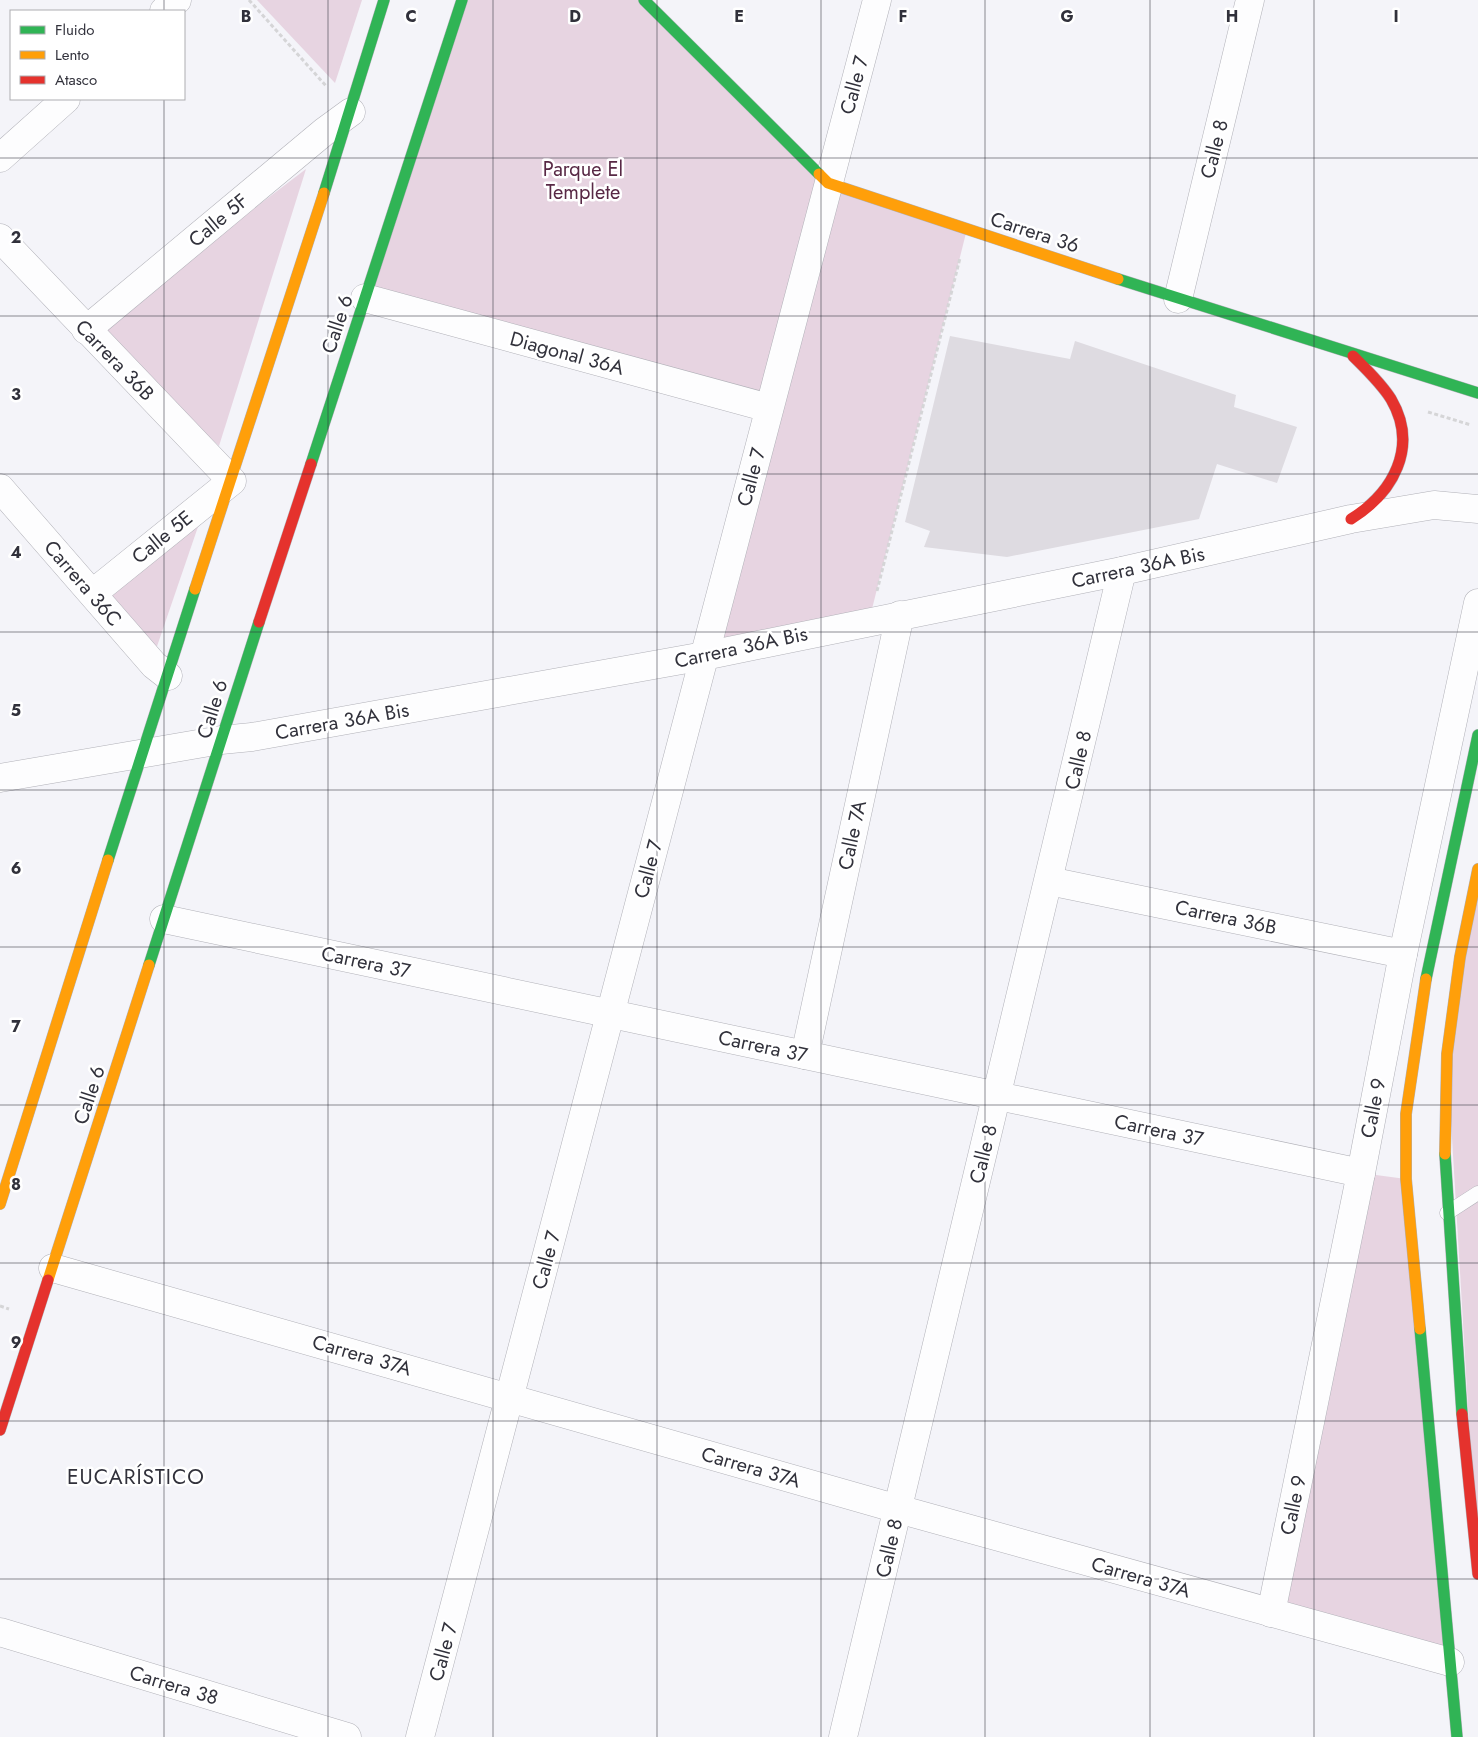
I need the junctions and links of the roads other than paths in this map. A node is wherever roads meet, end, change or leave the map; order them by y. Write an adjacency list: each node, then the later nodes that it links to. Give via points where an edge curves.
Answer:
1 (177, 0): 7 (street)
2 (384, 0): 9 (main road)
3 (462, 0): 13 (main road, Calle 6)
4 (644, 0): 11 (main road, Carrera 36)
5 (876, 0): 11 (street, Calle 7)
6 (1250, 0): 14 (street, Calle 8)
7 (165, 10)
8 (65, 100): 10 (street)
9 (351, 112): 15 (street, Calle 5F); 19 (main road)
10 (0, 158)
11 (828, 183): 14 (main road, Carrera 36); 18 (street, Calle 7)
12 (0, 238): 15 (street, Carrera 36B)
13 (365, 298): 18 (street, Diagonal 36A); 30 (main road, Calle 6)
14 (1178, 299): 16 (main road, Carrera 36)
15 (86, 330): 19 (street, Carrera 36B)
16 (1352, 355): 17 (main road, Carrera 36); 22 (main road, via 1375,377 1392,401 1401,423 1402,446 1398,469 1387,490 1370,507)
17 (1478, 393)
18 (769, 408): 27 (street, Calle 7)
19 (232, 481): 24 (street, Calle 5E); 28 (main road)
20 (0, 488): 24 (street, Carrera 36C)
21 (1478, 509): 22 (street, Carrera 36A Bis, via 1434,505)
22 (1351, 519): 23 (street, Carrera 36A Bis)
23 (1122, 571): 26 (street, Carrera 36A Bis); 34 (street, Calle 8)
24 (93, 593): 28 (street, Carrera 36C, via 154,665)
25 (1478, 603): 36 (street, Calle 9)
26 (900, 615): 27 (street, Carrera 36A Bis); 38 (street, Calle 7A)
27 (704, 656): 30 (street, Carrera 36A Bis); 37 (street, Calle 7)
28 (168, 676): 31 (main road)
29 (1478, 735): 46 (main road, Calle 9, via 1432,950 1406,1114 1406,1179)
30 (221, 740): 31 (street, Carrera 36A Bis); 35 (main road, Calle 6)
31 (142, 753): 32 (street, Carrera 36A Bis); 42 (main road)
32 (6, 770)
33 (1478, 868): 43 (main road, via 1460,957 1447,1054)
34 (1049, 881): 36 (street, Carrera 36B); 39 (street, Calle 8)
35 (164, 919): 37 (street, Carrera 37); 44 (main road, Calle 6)
36 (1403, 954): 40 (street, Calle 9)
37 (610, 1014): 38 (street, Carrera 37); 47 (street, Calle 7)
38 (805, 1055): 39 (street, Carrera 37)
39 (998, 1096): 40 (street, Carrera 37); 49 (street, Calle 8)
40 (1361, 1173): 51 (street, Calle 9)
41 (1478, 1193): 43 (lane)
42 (0, 1204)
43 (1447, 1213): 45 (main road)
44 (53, 1268): 47 (street, Carrera 37A); 48 (main road, Calle 6)
45 (1454, 1311): 46 (main road); 50 (main road)
46 (1422, 1348): 53 (main road, Calle 9)
47 (510, 1398): 49 (street, Carrera 37A); 55 (street, Calle 7)
48 (0, 1430)
49 (898, 1509): 51 (street, Carrera 37A); 56 (street, Calle 8)
50 (1478, 1574)
51 (1271, 1613): 53 (street, Carrera 37A)
52 (0, 1632): 54 (street, Carrera 38)
53 (1450, 1662): 57 (main road, Calle 9)
54 (347, 1737)
55 (420, 1737)
56 (843, 1737)
57 (1457, 1737)

